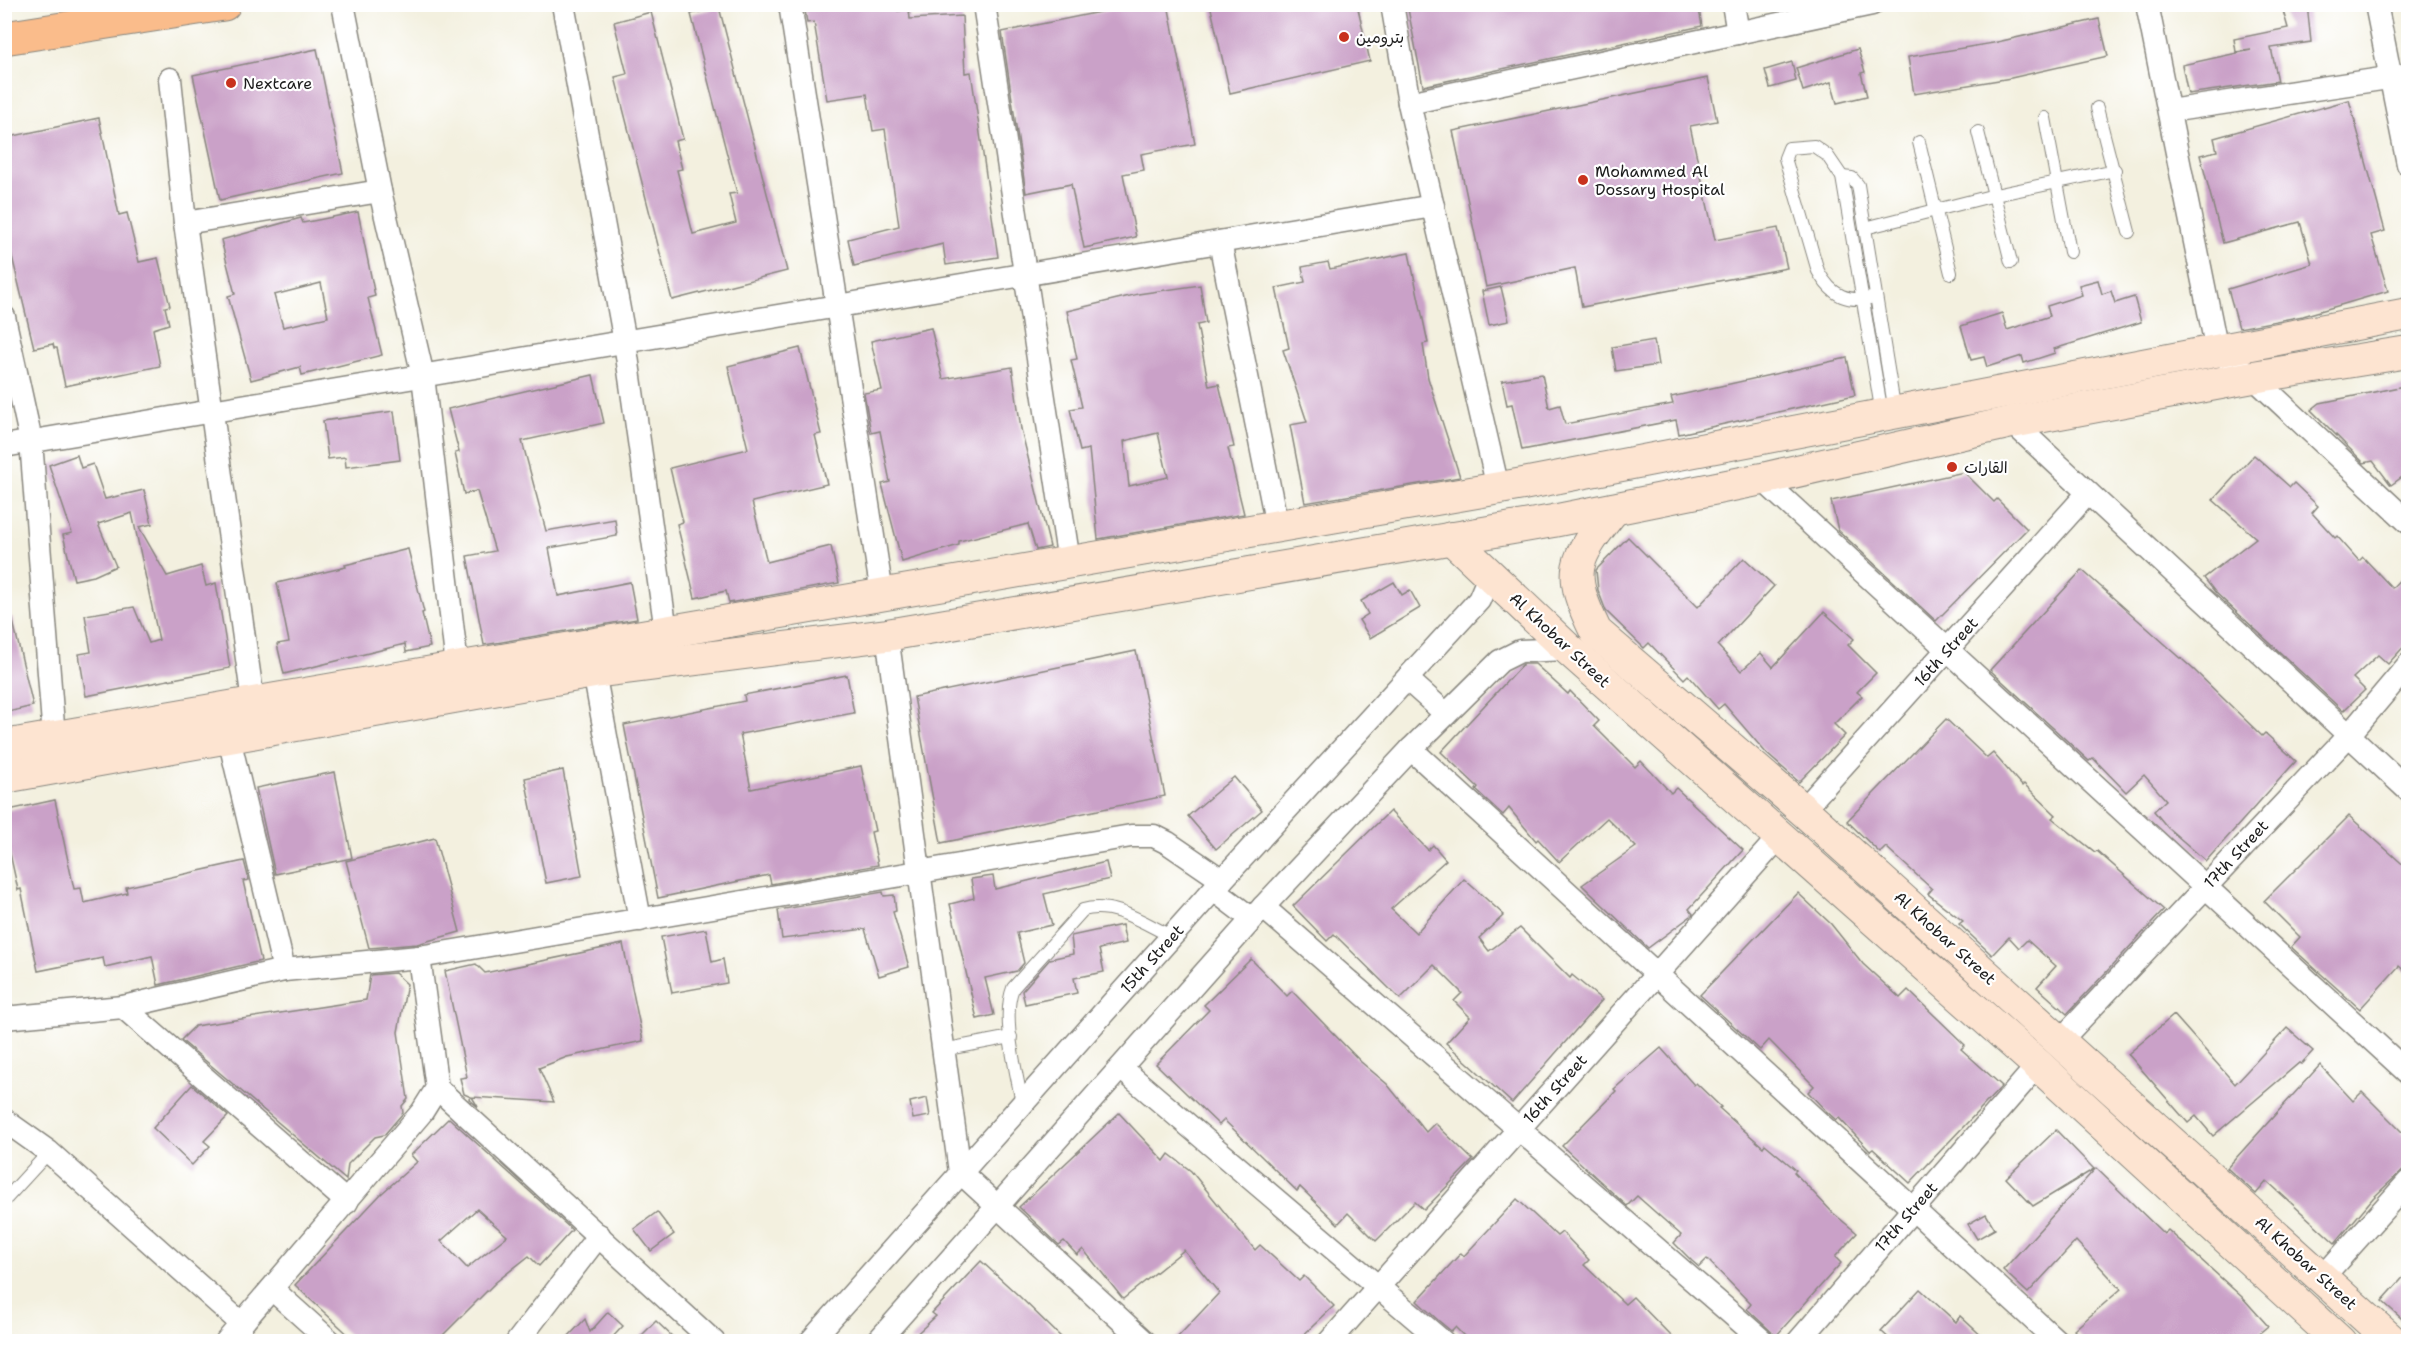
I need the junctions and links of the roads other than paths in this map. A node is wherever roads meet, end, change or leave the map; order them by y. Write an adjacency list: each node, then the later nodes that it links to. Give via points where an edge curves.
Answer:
1 (159, 4): 13 (main road)
2 (224, 4): 13 (main road)
3 (343, 4): 26 (street)
4 (563, 4): 43 (street)
5 (790, 4): 40 (street)
6 (984, 4): 37 (street)
7 (1392, 4): 16 (street)
8 (1733, 4): 12 (street)
9 (1872, 4): 12 (street)
10 (2147, 4): 18 (street)
11 (2376, 4): 14 (street)
12 (1738, 33): 16 (street)
13 (4, 37)
14 (2400, 77): 18 (street); 22 (street)
15 (170, 79): 30 (street)
16 (1409, 103): 28 (street)
17 (2097, 108): 23 (lane)
18 (2169, 111): 44 (street)
19 (2045, 118): 25 (lane)
20 (1978, 132): 27 (lane)
21 (1919, 142): 29 (lane)
22 (2409, 164)
23 (2115, 170): 25 (lane); 32 (lane)
24 (1842, 177): 31 (lane, via 1852,178 1858,185); 39 (lane); 39 (lane, via 1827,155 1814,146 1789,148 1785,158 1818,271 1832,292)
25 (2056, 183): 27 (lane); 34 (lane)
26 (380, 191): 30 (street); 46 (street)
27 (1995, 195): 29 (lane); 35 (lane)
28 (1433, 206): 33 (street); 54 (street)
29 (1936, 211): 31 (lane); 36 (lane)
30 (185, 223): 48 (street)
31 (1865, 228): 38 (lane)
32 (2129, 232)
33 (1220, 242): 37 (street); 58 (street)
34 (2070, 252)
35 (2011, 262)
36 (1951, 273)
37 (1024, 274): 40 (street); 60 (street)
38 (1876, 297): 39 (lane); 49 (lane)
39 (1861, 300): 49 (lane)
40 (837, 306): 43 (street); 62 (street)
41 (2409, 314): 44 (street)
42 (4, 316): 51 (street)
43 (625, 342): 46 (street); 63 (street)
44 (2217, 351): 47 (street); 49 (street)
45 (2409, 352): 47 (street)
46 (423, 376): 48 (street); 68 (street)
47 (2253, 377): 50 (street); 57 (street)
48 (213, 411): 51 (street); 72 (street)
49 (1889, 414): 54 (street)
50 (2012, 422): 53 (street); 55 (street)
51 (31, 441): 52 (street); 76 (street)
52 (4, 446)
53 (1762, 479): 56 (street); 66 (street)
54 (1497, 488): 58 (street)
55 (2088, 493): 66 (street, 16th Street); 75 (street)
56 (1614, 508): 59 (street); 71 (street, Al Khobar Street, via 1577,562 1580,600 1596,632)
57 (2409, 522)
58 (1277, 526): 60 (street)
59 (1451, 538): 61 (street, Al Khobar Street); 64 (street)
60 (1069, 562): 62 (street)
61 (1490, 574): 65 (street, Al Khobar Street); 70 (street, 15th Street, via 1479,600)
62 (882, 594): 63 (street)
63 (666, 631): 68 (street)
64 (887, 635): 69 (street); 84 (street)
65 (1569, 649): 73 (street, Al Khobar Street); 74 (street, via 1520,651 1500,661)
66 (1948, 650): 82 (street, 16th Street); 86 (street)
67 (2409, 665): 75 (street, 17th Street)
68 (457, 666): 72 (street)
69 (594, 672): 77 (street); 88 (street)
70 (1407, 679): 74 (street); 85 (street, 15th Street)
71 (1662, 689): 73 (street); 82 (street, Al Khobar Street)
72 (253, 701): 76 (street)
73 (1641, 713): 83 (street, Al Khobar Street)
74 (1446, 714): 79 (street)
75 (2349, 735): 81 (street); 86 (street, 17th Street)
76 (54, 738): 78 (street)
77 (229, 738): 80 (street); 91 (street)
78 (4, 746)
79 (1411, 749): 87 (street); 92 (street)
80 (4, 777)
81 (2409, 790)
82 (1803, 810): 96 (street, Al Khobar Street)
83 (1780, 836): 92 (street, 16th Street); 98 (street, Al Khobar Street)
84 (919, 872): 85 (street, via 1131,836 1154,836); 88 (street); 97 (street)
85 (1218, 885): 87 (street); 89 (street, 15th Street)
86 (2206, 886): 96 (street, 17th Street); 100 (street)
87 (1257, 913): 99 (street); 104 (street)
88 (640, 920): 90 (street)
89 (1173, 937): 95 (lane, via 1111,908 1096,906 1083,910 1013,988 1008,999); 102 (street, 15th Street)
90 (419, 957): 91 (street); 101 (street)
91 (284, 970): 93 (street)
92 (1657, 975): 104 (street, 16th Street); 111 (street)
93 (123, 1007): 94 (street); 109 (street)
94 (4, 1018)
95 (1011, 1037): 97 (lane); 102 (lane)
96 (2060, 1041): 113 (street, Al Khobar Street)
97 (943, 1050): 106 (street)
98 (2038, 1065): 111 (street, 17th Street); 117 (street, Al Khobar Street)
99 (1121, 1068): 110 (street); 114 (street)
100 (2409, 1073)
101 (437, 1088): 109 (street, via 422,1112); 112 (street)
102 (1022, 1104): 106 (street, 15th Street)
103 (4, 1120): 105 (street)
104 (1519, 1129): 114 (street, 16th Street); 127 (street)
105 (48, 1152): 108 (lane); 116 (street)
106 (960, 1172): 110 (street); 122 (street, 15th Street)
107 (2409, 1182): 113 (street)
108 (4, 1201)
109 (347, 1202): 115 (street)
110 (998, 1207): 123 (street); 124 (street)
111 (1913, 1210): 128 (street, 17th Street); 129 (street)
112 (599, 1235): 120 (street); 121 (street)
113 (2322, 1278): 130 (street, Al Khobar Street)
114 (1378, 1287): 125 (street, 16th Street); 126 (street)
115 (273, 1289): 116 (street); 119 (street)
116 (242, 1324): 118 (street)
117 (2328, 1338)
118 (226, 1341)
119 (332, 1341)
120 (517, 1341)
121 (714, 1341)
122 (810, 1341)
123 (877, 1341)
124 (1145, 1341)
125 (1329, 1341)
126 (1443, 1341)
127 (1764, 1341)
128 (1798, 1341)
129 (2058, 1341)
130 (2393, 1341)

